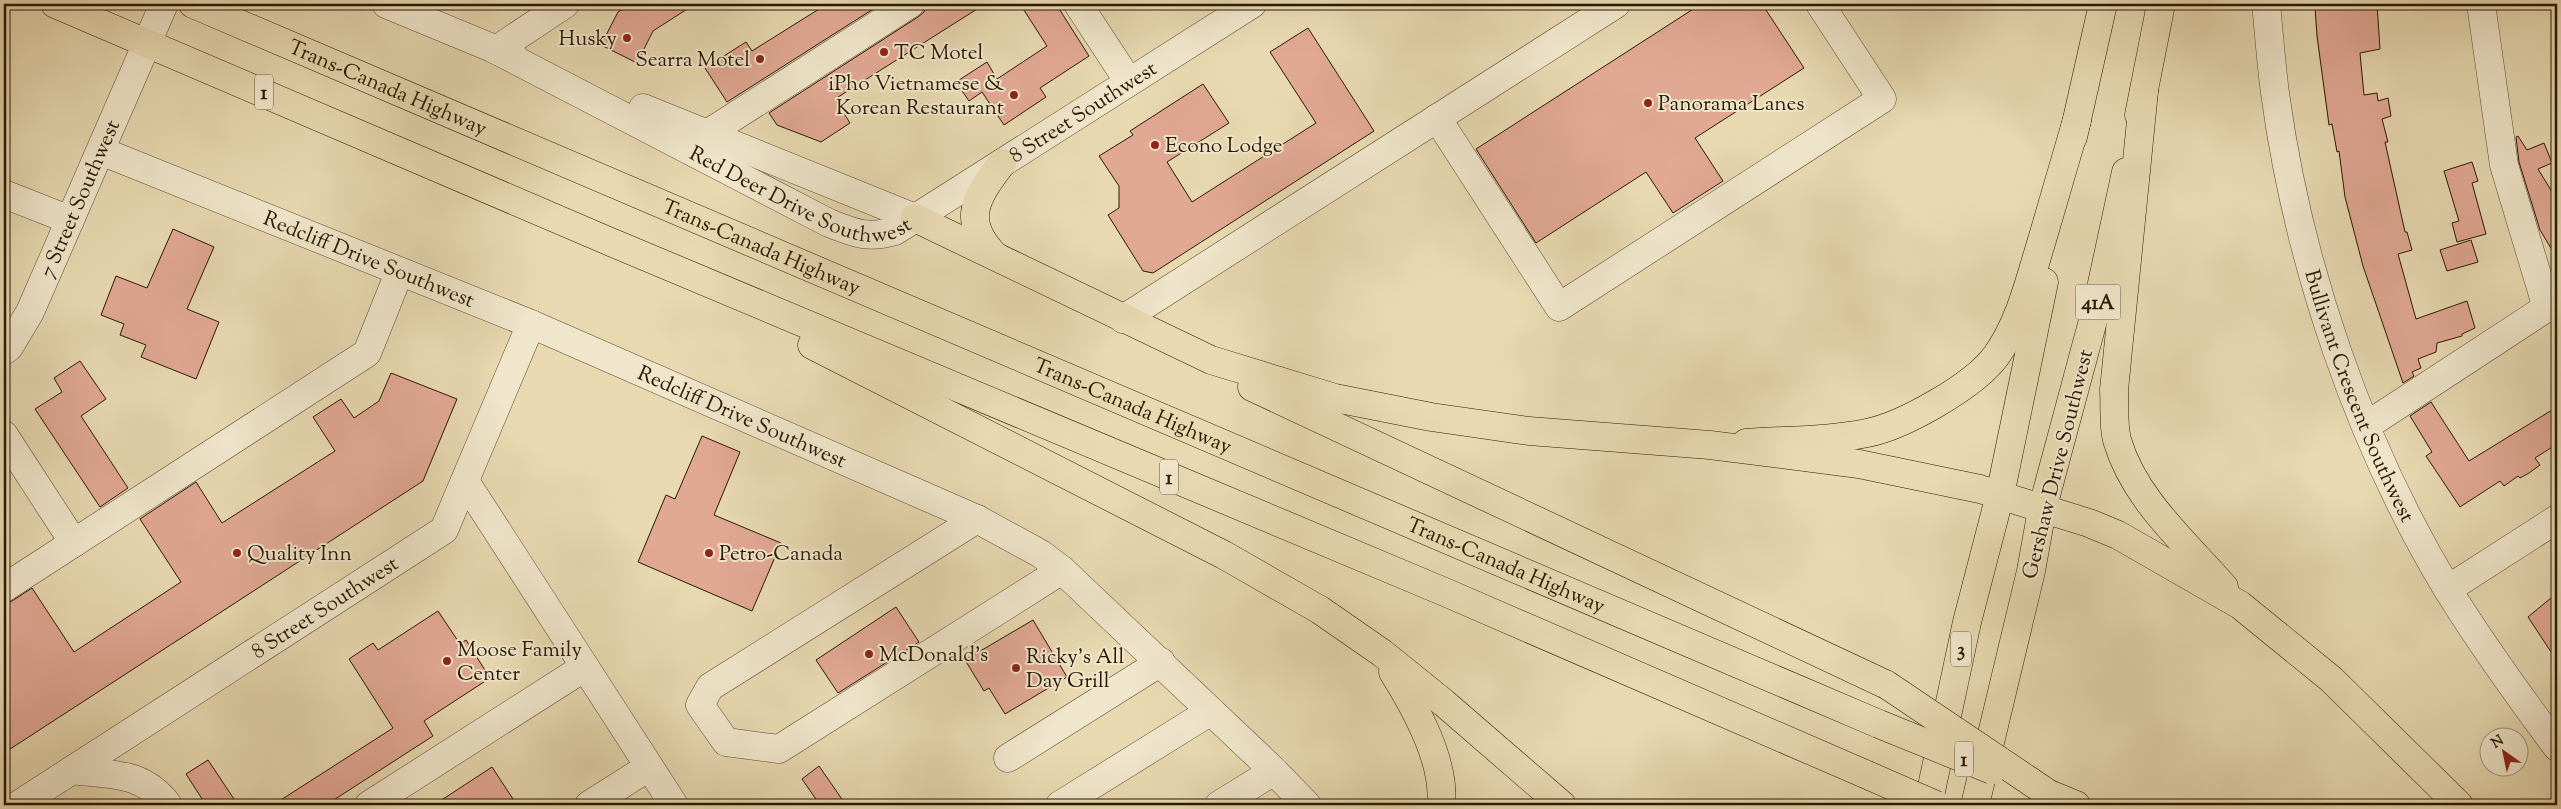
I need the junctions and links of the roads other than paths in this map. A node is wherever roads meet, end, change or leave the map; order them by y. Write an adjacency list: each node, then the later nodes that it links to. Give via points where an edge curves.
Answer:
1 (55, 4): 15 (main road, 1)
2 (164, 4): 15 (street, 7 Street Southwest)
3 (193, 4): 57 (main road, Trans-Canada Highway / 1, bridge)
4 (386, 4): 16 (street, Red Deer Drive Southwest)
5 (565, 4): 16 (street)
6 (910, 4): 21 (street)
7 (1078, 4): 17 (street)
8 (1252, 4): 17 (street, 8 Street Southwest)
9 (1616, 4): 19 (street)
10 (1820, 4): 19 (street, via 1882,99 1559,307)
11 (2103, 4): 20 (main road, 41A)
12 (2161, 4): 18 (main road, Gershaw Drive Southwest / 41A)
13 (2266, 4): 35 (street, Bullivant Crescent Southwest, via 2275,94 2292,187 2331,329)
14 (2481, 4): 30 (street, via 2504,165)
15 (148, 42): 22 (street, 7 Street Southwest); 27 (main road, 1)
16 (496, 50): 21 (street, Red Deer Drive Southwest); 25 (street, Red Deer Drive Southwest, via 829,223 861,235 878,236 895,231)
17 (1129, 82): 23 (street, 8 Street Southwest)
18 (2144, 91): 40 (main road, Gershaw Drive Southwest / 41A, via 2098,302); 47 (main road, via 2114,390 2117,438 2132,476 2158,514)
19 (1437, 118): 31 (street)
20 (2077, 120): 37 (main road, via 2027,292 2009,335 1995,357 1981,370 1925,411 1868,433); 39 (main road, 41A)
21 (707, 134): 25 (street, Red Deer Drive Southwest)
22 (100, 151): 26 (street, 7 Street Southwest); 29 (street, Redcliff Drive Southwest)
23 (1002, 162): 25 (street, 8 Street Southwest); 28 (main road, via 985,185 974,211 978,236)
24 (4, 194): 26 (street)
25 (915, 218): 28 (main road)
26 (70, 220): 33 (street, 7 Street Southwest, via 30,312)
27 (606, 240): 48 (main road, via 1224,555 1320,610); 69 (main road, 1, bridge, via 1448,593)
28 (998, 259): 31 (main road)
29 (399, 273): 32 (street, Redcliff Drive Southwest); 43 (street, via 367,353)
30 (2552, 304): 35 (street)
31 (1123, 319): 34 (main road)
32 (531, 324): 38 (street, 8 Street Southwest); 41 (street, Redcliff Drive Southwest)
33 (4, 351)
34 (1211, 360): 37 (main road, via 1335,398 1431,417 1529,431); 57 (main road, bridge, via 1246,385 1887,685)
35 (2366, 426): 46 (street, Bullivant Crescent Southwest, via 2406,513)
36 (4, 436): 43 (street)
37 (1710, 445): 39 (main road, via 1859,464)
38 (465, 480): 50 (street); 55 (street, 8 Street Southwest, via 444,530)
39 (2000, 495): 40 (main road); 68 (main road, 3, via 1967,622)
40 (2042, 510): 47 (main road, via 2090,523 2118,536); 70 (main road, Gershaw Drive Southwest, via 2031,570)
41 (977, 519): 44 (street, Redcliff Drive Southwest, via 1041,554); 44 (street, via 705,696 698,728 717,756 751,759 779,749)
42 (2557, 519): 46 (street)
43 (74, 543): 45 (street)
44 (1062, 570): 49 (street, Redcliff Drive Southwest)
45 (4, 588)
46 (2448, 589): 52 (street, Bullivant Crescent Southwest, via 2510,685)
47 (2240, 605): 72 (main road, via 2331,679)
48 (1382, 653): 66 (main road, via 1414,705 1430,741); 67 (main road)
49 (1161, 662): 51 (street, Redcliff Drive Southwest); 53 (street)
50 (585, 667): 54 (street); 61 (street)
51 (1211, 711): 56 (street, Redcliff Drive Southwest); 64 (street)
52 (2557, 747)
53 (1008, 758)
54 (648, 767): 62 (street); 63 (street)
55 (72, 770): 59 (street, 8 Street Southwest); 60 (street, via 131,777 149,785)
56 (1274, 771): 58 (street, Redcliff Drive Southwest); 65 (street)
57 (2049, 794): 71 (main road, Trans-Canada Highway / 1)
58 (1296, 802)
59 (18, 805)
60 (168, 805)
61 (369, 805)
62 (589, 805)
63 (674, 805)
64 (1060, 805)
65 (1219, 805)
66 (1441, 805)
67 (1562, 805)
68 (1928, 805)
69 (1936, 805)
70 (1975, 805)
71 (2076, 805)
72 (2460, 805)

